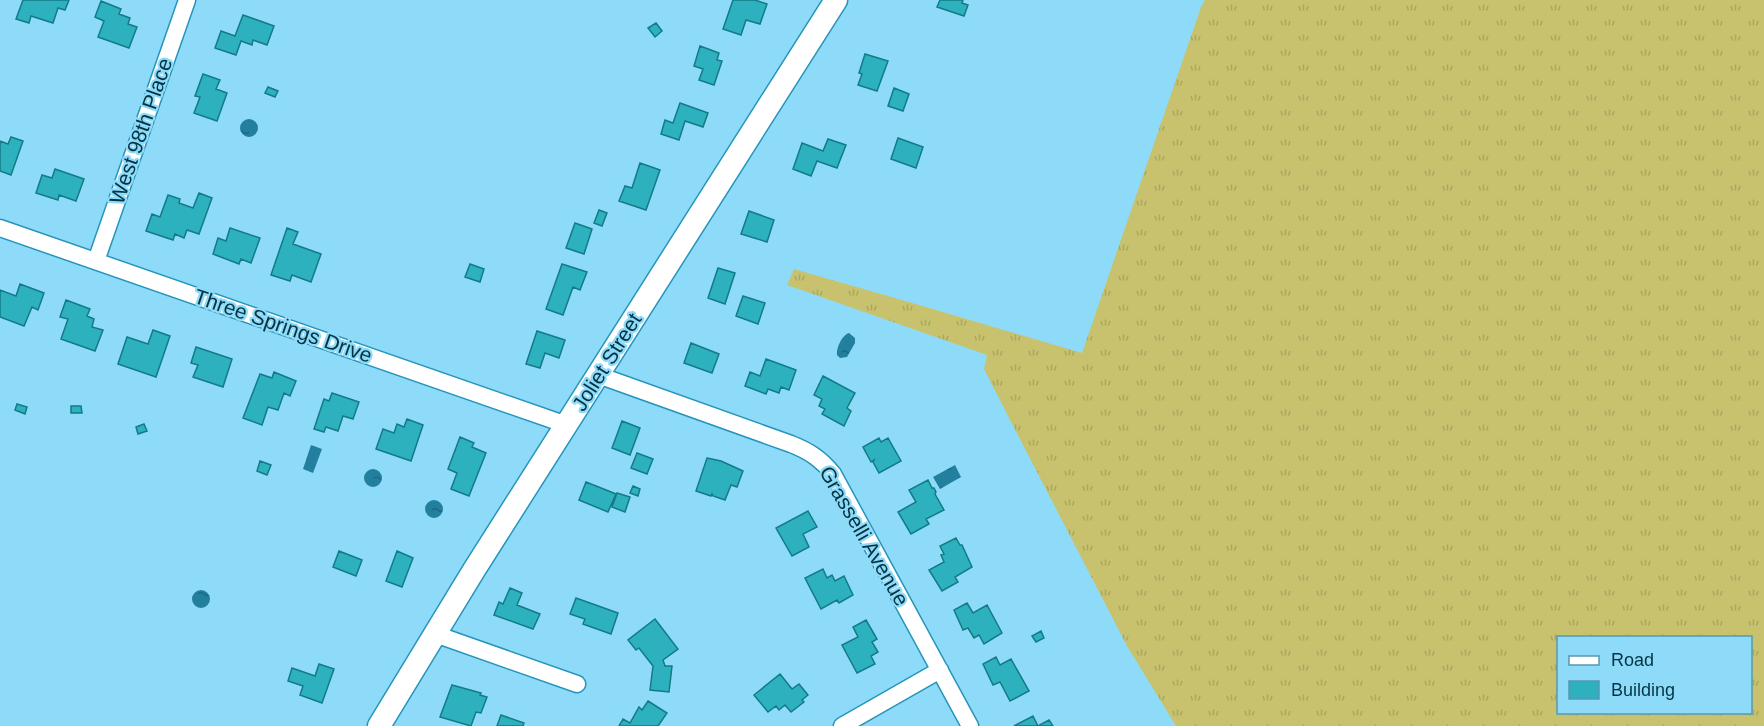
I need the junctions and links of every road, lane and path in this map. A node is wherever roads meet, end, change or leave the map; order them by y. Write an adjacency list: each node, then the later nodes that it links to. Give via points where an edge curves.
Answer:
1 (187, 0): 4 (street, West 98th Place)
2 (836, 0): 5 (street, Joliet Street)
3 (0, 228): 4 (street, Three Springs Drive)
4 (96, 261): 6 (street, Three Springs Drive)
5 (598, 375): 6 (street, Joliet Street); 8 (street, Grasselli Avenue, via 791,444 823,462)
6 (567, 425): 7 (street, Joliet Street)
7 (435, 634): 9 (street); 10 (street, Joliet Street)
8 (940, 669): 11 (street); 12 (street, Grasselli Avenue)
9 (576, 684)
10 (379, 726)
11 (842, 726)
12 (970, 726)

